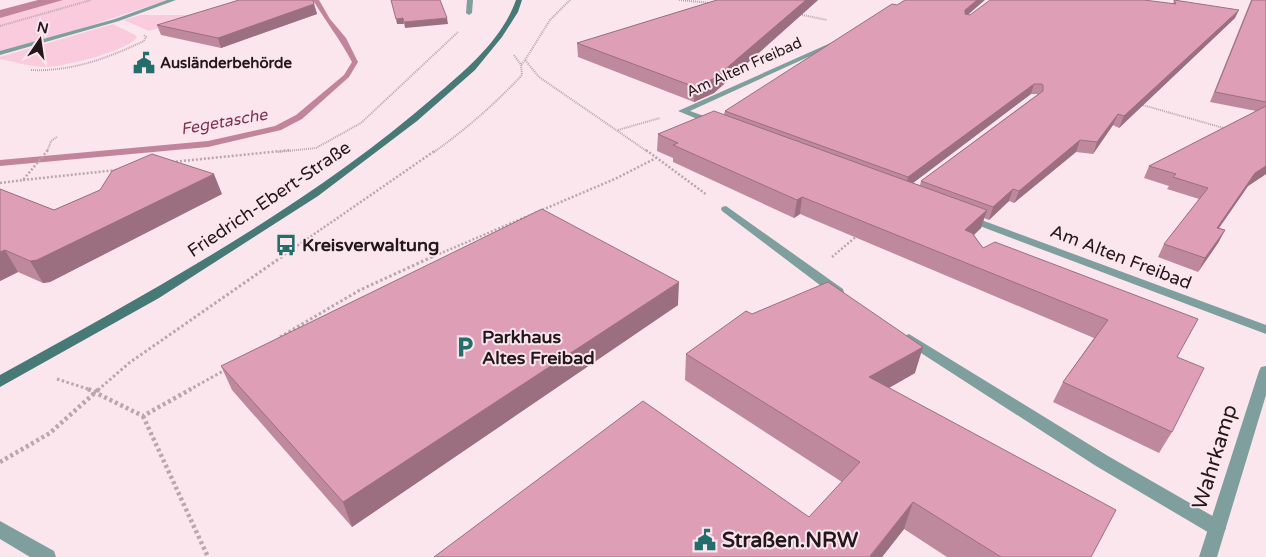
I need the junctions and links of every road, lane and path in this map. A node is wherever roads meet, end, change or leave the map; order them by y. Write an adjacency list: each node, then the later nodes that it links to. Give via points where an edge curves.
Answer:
1 (91, 0): 11 (path)
2 (173, 0): 13 (street, via 127,17)
3 (470, 0): 8 (street)
4 (519, 0): 34 (street, Friedrich-Ebert-Straße, via 499,37 472,68 414,119 314,194 154,295)
5 (570, 0): 14 (path, via 550,20)
6 (679, 0): 7 (path)
7 (714, 3)
8 (469, 13): 22 (path, via 457,34 361,123 316,148)
9 (795, 14): 10 (path)
10 (830, 21)
11 (0, 26)
12 (846, 38): 16 (street, Am Alten Freibad)
13 (0, 53)
14 (525, 60): 18 (path, via 539,77); 38 (path, via 521,64 522,75 452,139 128,363)
15 (1134, 102): 19 (path)
16 (682, 111): 17 (street, Am Alten Freibad); 18 (path)
17 (727, 128)
18 (618, 130): 21 (path)
19 (1228, 130)
20 (57, 137): 24 (path)
21 (656, 158): 26 (path); 33 (path, via 360,290)
22 (171, 162)
23 (125, 169): 24 (path)
24 (23, 180): 25 (path)
25 (0, 183)
26 (726, 209): 29 (street)
27 (953, 212): 32 (street, Am Alten Freibad)
28 (863, 231): 29 (path)
29 (812, 274): 30 (street)
30 (854, 302)
31 (894, 329): 41 (street, via 1102,461)
32 (1266, 330)
33 (277, 339)
34 (25, 369): 37 (street, Friedrich-Ebert-Straße); 38 (path)
35 (227, 369): 39 (path)
36 (1266, 371): 41 (street, Wahrkamp)
37 (0, 382)
38 (96, 392): 39 (path); 40 (path, via 50,433)
39 (143, 416): 44 (path)
40 (0, 462)
41 (1217, 528): 45 (street, Wahrkamp)
42 (0, 529): 43 (street)
43 (47, 557)
44 (208, 557)
45 (1208, 557)

